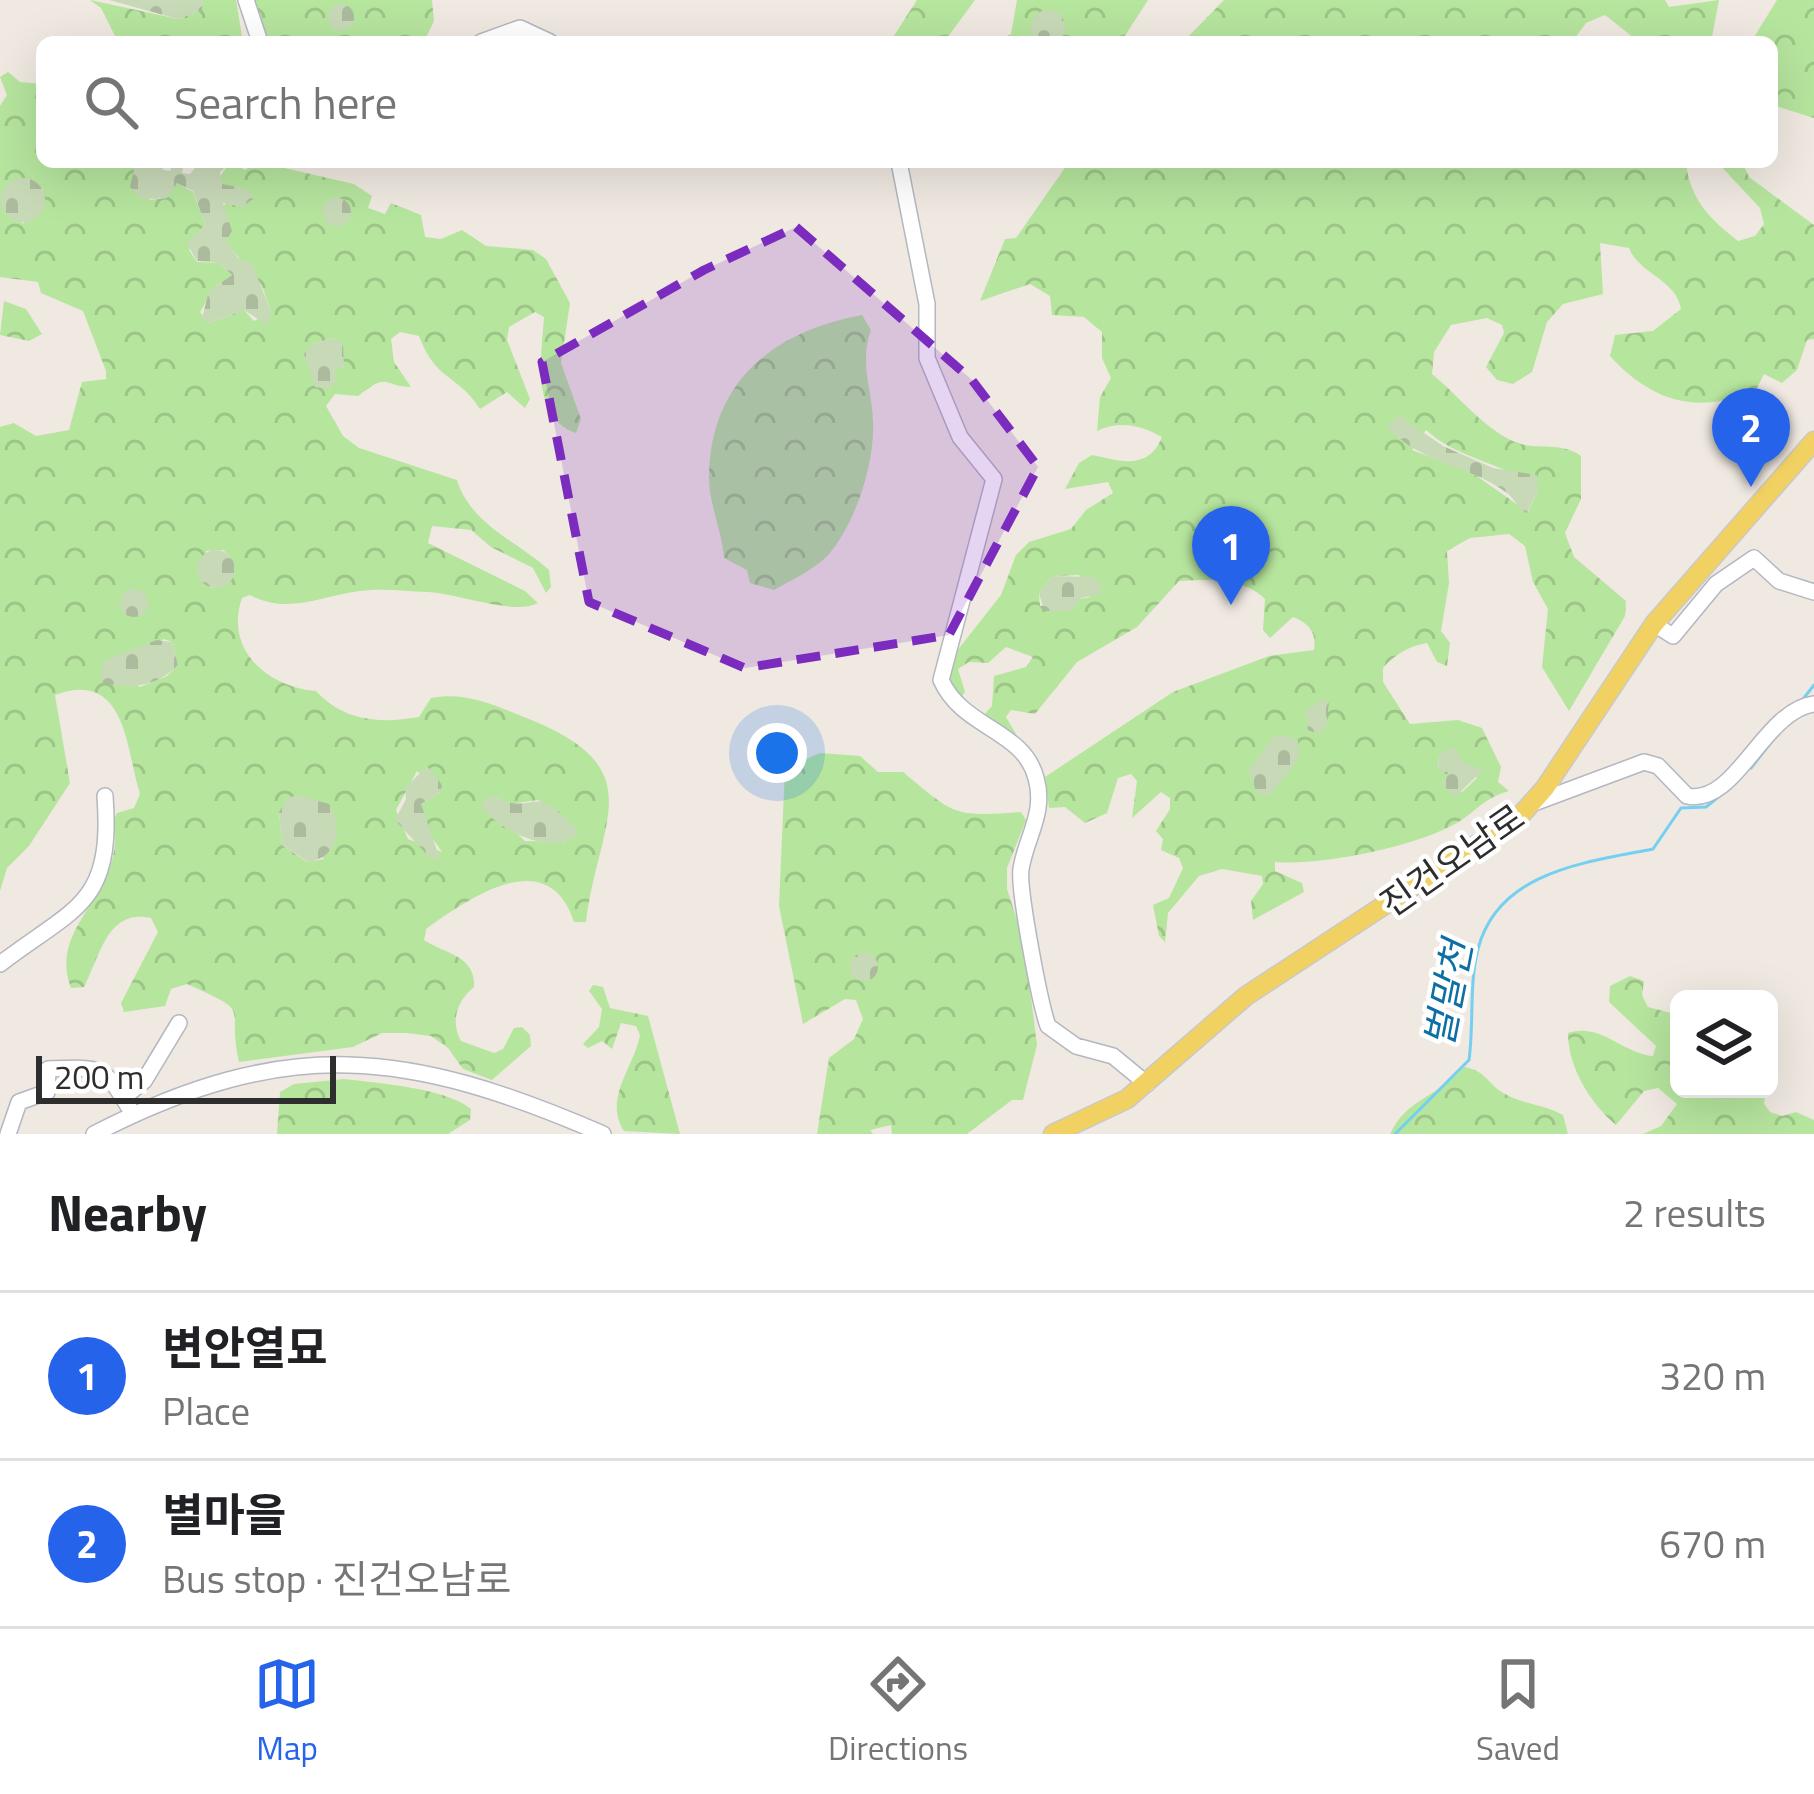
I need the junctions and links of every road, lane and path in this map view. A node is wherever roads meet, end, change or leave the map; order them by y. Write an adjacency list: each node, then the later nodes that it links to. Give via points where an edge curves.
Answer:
1 (246, 0): 2 (street)
2 (258, 36)
3 (498, 36): 4 (street, via 520,28)
4 (537, 36)
5 (900, 168): 14 (street, via 927,304 927,358 960,437 994,479 941,680 964,715 1011,741 1036,775 1037,823 1020,880 1048,1026 1076,1046 1113,1056)
6 (1814, 441): 8 (main road, 진건오남로)
7 (1814, 592): 8 (street, via 1779,581 1754,558 1716,584 1673,636)
8 (1654, 625): 11 (main road, 진건오남로)
9 (1814, 704): 11 (street, via 1780,719 1736,772 1703,796 1687,796 1644,762)
10 (105, 796): 12 (street, via 106,864 91,891 70,919)
11 (1534, 802): 14 (main road, 진건오남로, via 1236,1004)
12 (0, 964)
13 (179, 1023): 15 (street, via 144,1081)
14 (1147, 1084): 20 (main road, 진건오남로)
15 (123, 1098): 16 (street); 17 (street, via 101,1071 48,1069 47,1092 19,1102)
16 (134, 1114): 18 (street); 19 (street, via 206,1083 276,1067 366,1064 497,1089)
17 (8, 1134)
18 (94, 1134)
19 (603, 1134)
20 (1053, 1134)

